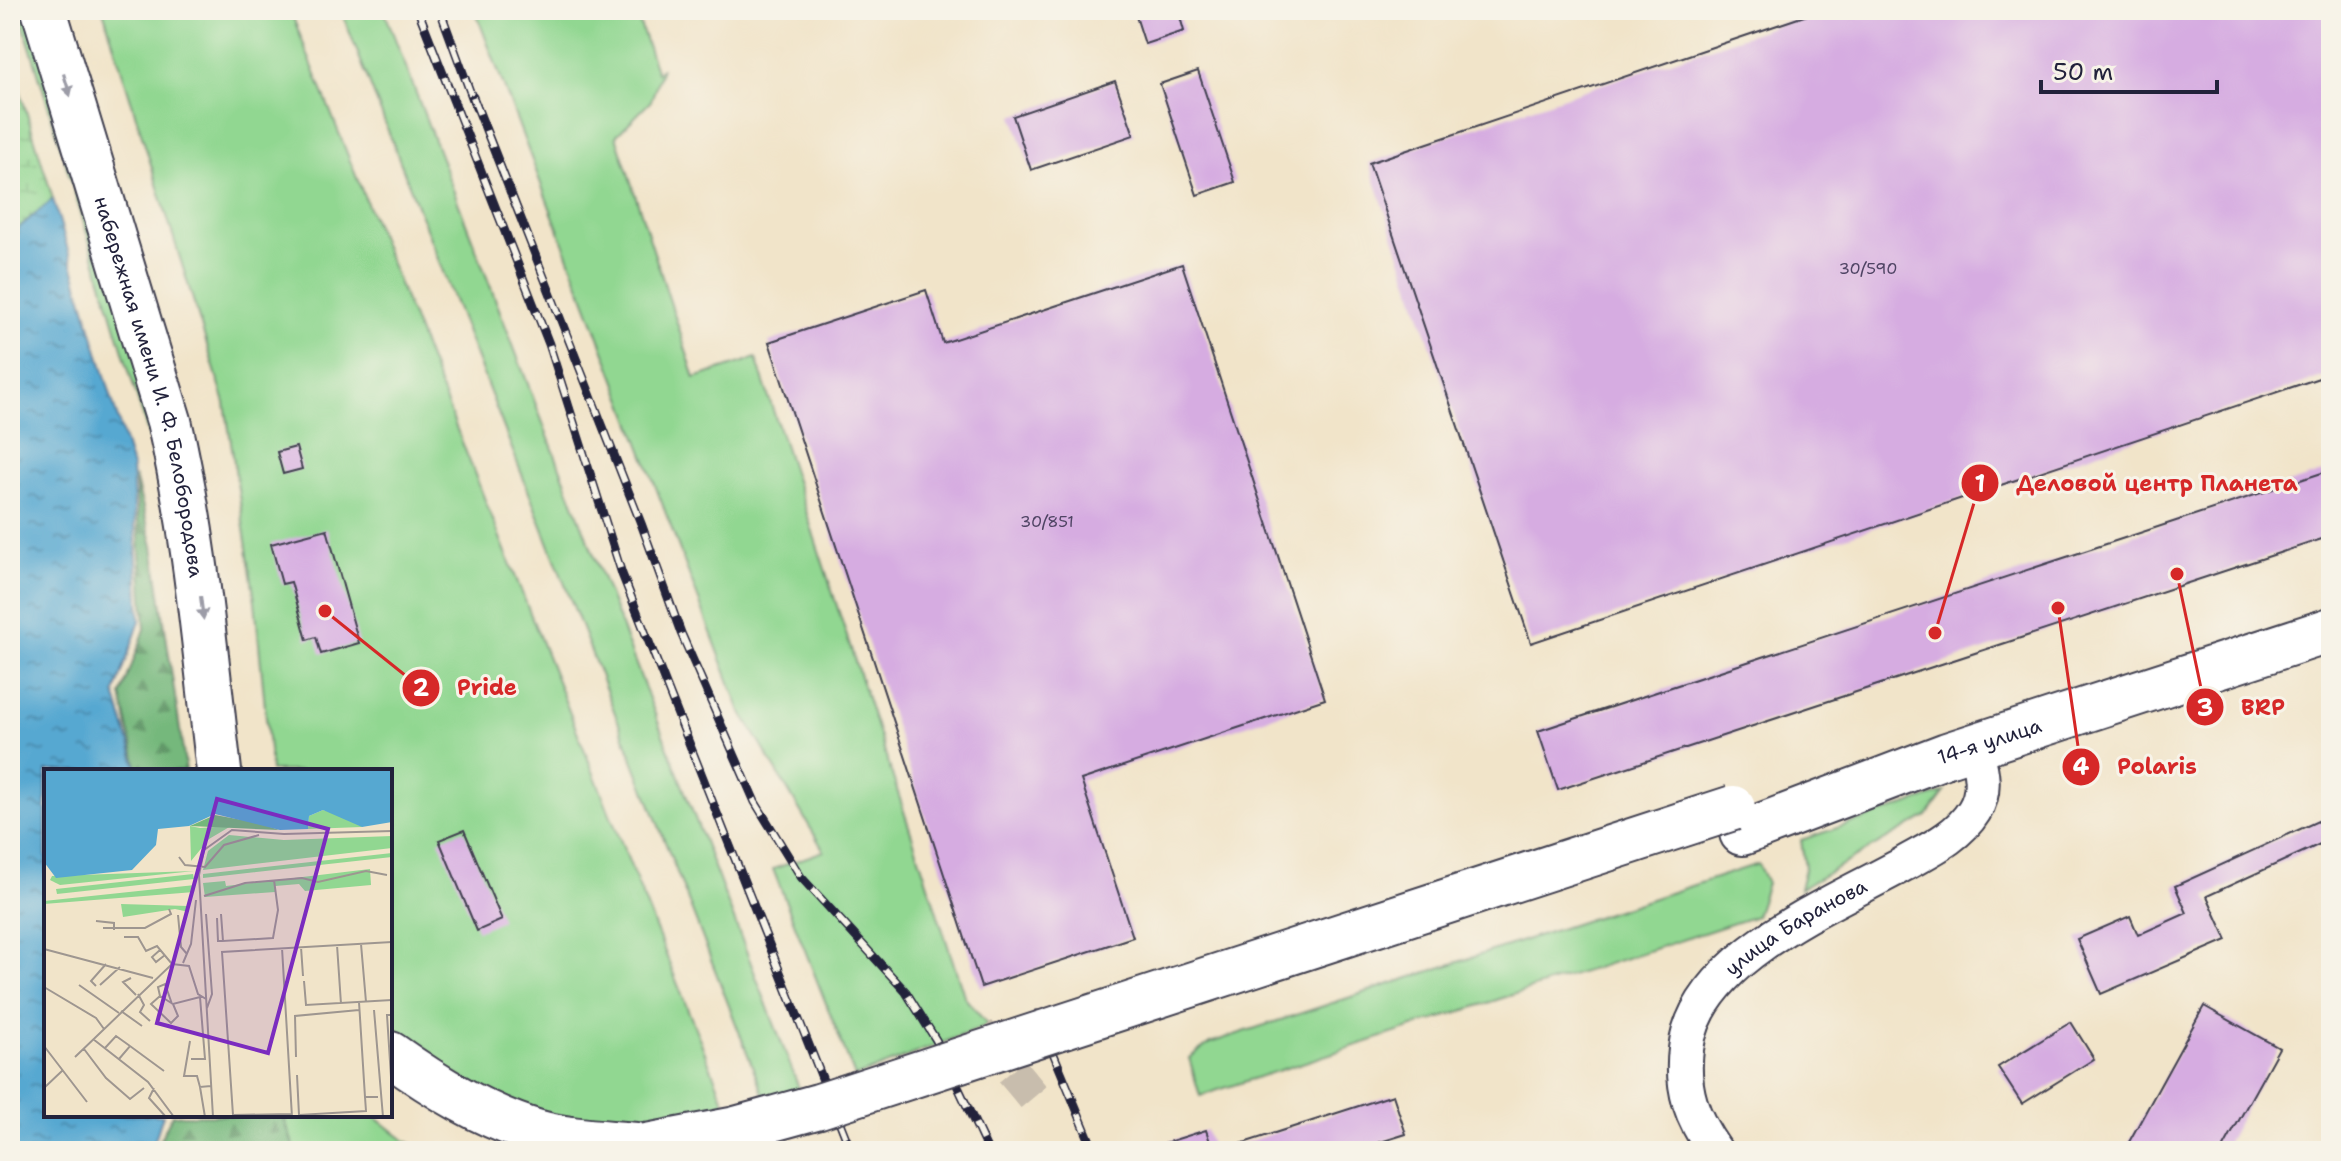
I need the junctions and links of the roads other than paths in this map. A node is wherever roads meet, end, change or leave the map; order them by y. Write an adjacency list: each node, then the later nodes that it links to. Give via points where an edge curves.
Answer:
1 (44, 10): 5 (main road, набережная имени И. Ф. Белобородова, one-way to 5, via 181,474 195,551)
2 (75, 10): 6 (main road, набережная имени И. Ф. Белобородова, via 193,395 210,467 224,544)
3 (2331, 630): 4 (main road, 14-я улица)
4 (1961, 751): 7 (main road, 14-я улица); 12 (street, улица Баранова, via 1983,773 1979,800 1965,824 1949,839 1778,935 1723,975 1701,1002 1687,1036 1683,1071 1687,1100)
5 (219, 769)
6 (247, 769)
7 (1738, 821): 8 (main road, bridge, via 819,1106 646,1146 538,1132 435,1086); 11 (main road, via 790,1140)
8 (392, 1055)
9 (392, 1085): 10 (main road, via 477,1136)
10 (519, 1151)
11 (744, 1151)
12 (1715, 1151)

